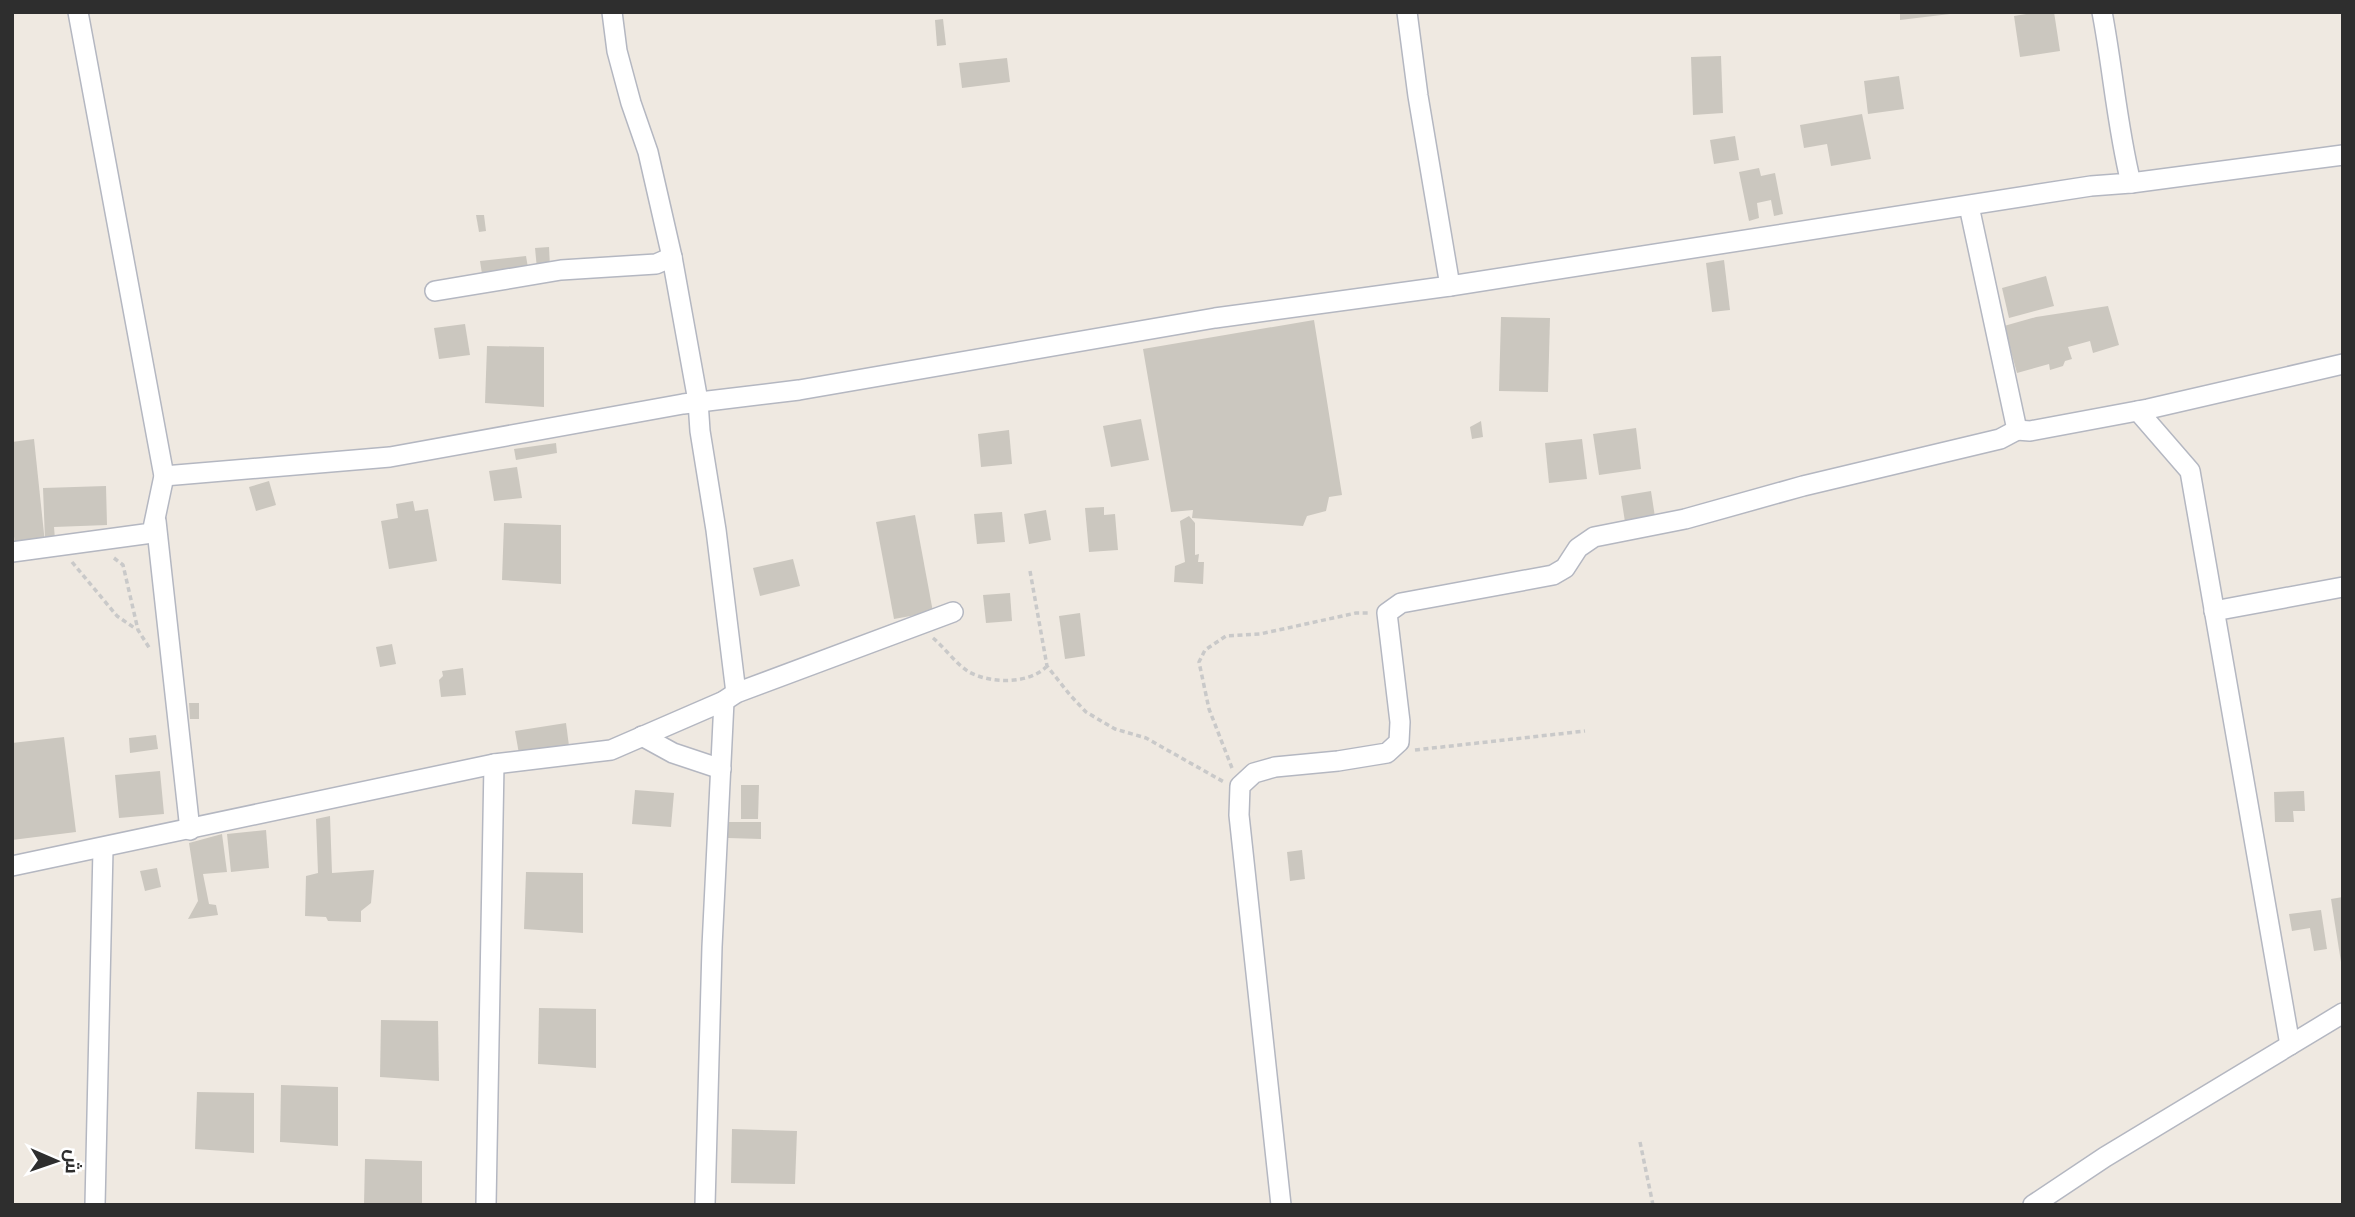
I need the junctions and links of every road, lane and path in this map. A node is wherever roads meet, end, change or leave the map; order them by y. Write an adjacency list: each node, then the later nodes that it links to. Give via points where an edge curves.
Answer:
1 (78, 12): 15 (street)
2 (612, 12): 8 (street, via 617,51 649,152)
3 (1407, 12): 9 (street)
4 (2102, 12): 6 (street)
5 (2343, 155): 6 (street)
6 (2131, 183): 7 (street)
7 (1969, 206): 9 (street); 14 (street)
8 (672, 257): 10 (street, via 656,264 561,270); 12 (street)
9 (1450, 286): 12 (street, via 1215,318 799,390)
10 (435, 291)
11 (2343, 364): 13 (street)
12 (698, 401): 15 (street, via 390,457); 29 (street, via 716,530)
13 (2138, 411): 14 (street); 22 (street, via 2190,471)
14 (2017, 430): 24 (street, via 2000,439 1685,519 1594,537 1553,575 1401,603)
15 (164, 476): 16 (street)
16 (156, 521): 17 (street, via 152,533); 36 (street)
17 (94, 541): 18 (street); 26 (path, via 123,565)
18 (68, 544): 19 (street); 26 (path, via 70,560 100,598)
19 (12, 552)
20 (1030, 571): 28 (path)
21 (2343, 587): 22 (street)
22 (2214, 611): 40 (street)
23 (953, 612): 25 (street)
24 (1387, 613): 32 (street, via 1400,722 1399,742); 35 (path, via 1356,613 1260,634 1226,636 1205,650 1199,662 1209,709)
25 (912, 628): 28 (path, via 934,638 969,672 990,680 1037,676); 29 (street)
26 (138, 630): 27 (path)
27 (153, 653)
28 (1047, 666): 35 (path, via 1086,712 1115,729 1146,738)
29 (730, 697): 31 (street); 34 (street)
30 (1585, 731): 32 (path, via 1411,751)
31 (642, 736): 33 (street, via 611,750); 34 (street, via 673,753)
32 (1392, 748): 35 (street, via 1387,753 1338,761 1275,766 1254,773 1240,786)
33 (494, 764): 36 (street); 43 (street)
34 (720, 769): 44 (street)
35 (1240, 793): 45 (street)
36 (190, 830): 37 (street)
37 (103, 849): 38 (street); 42 (street)
38 (12, 866)
39 (2343, 1013): 40 (street)
40 (2290, 1045): 47 (street)
41 (1640, 1142): 46 (path)
42 (95, 1205)
43 (486, 1205)
44 (705, 1205)
45 (1281, 1205)
46 (1653, 1205)
47 (2033, 1205)

